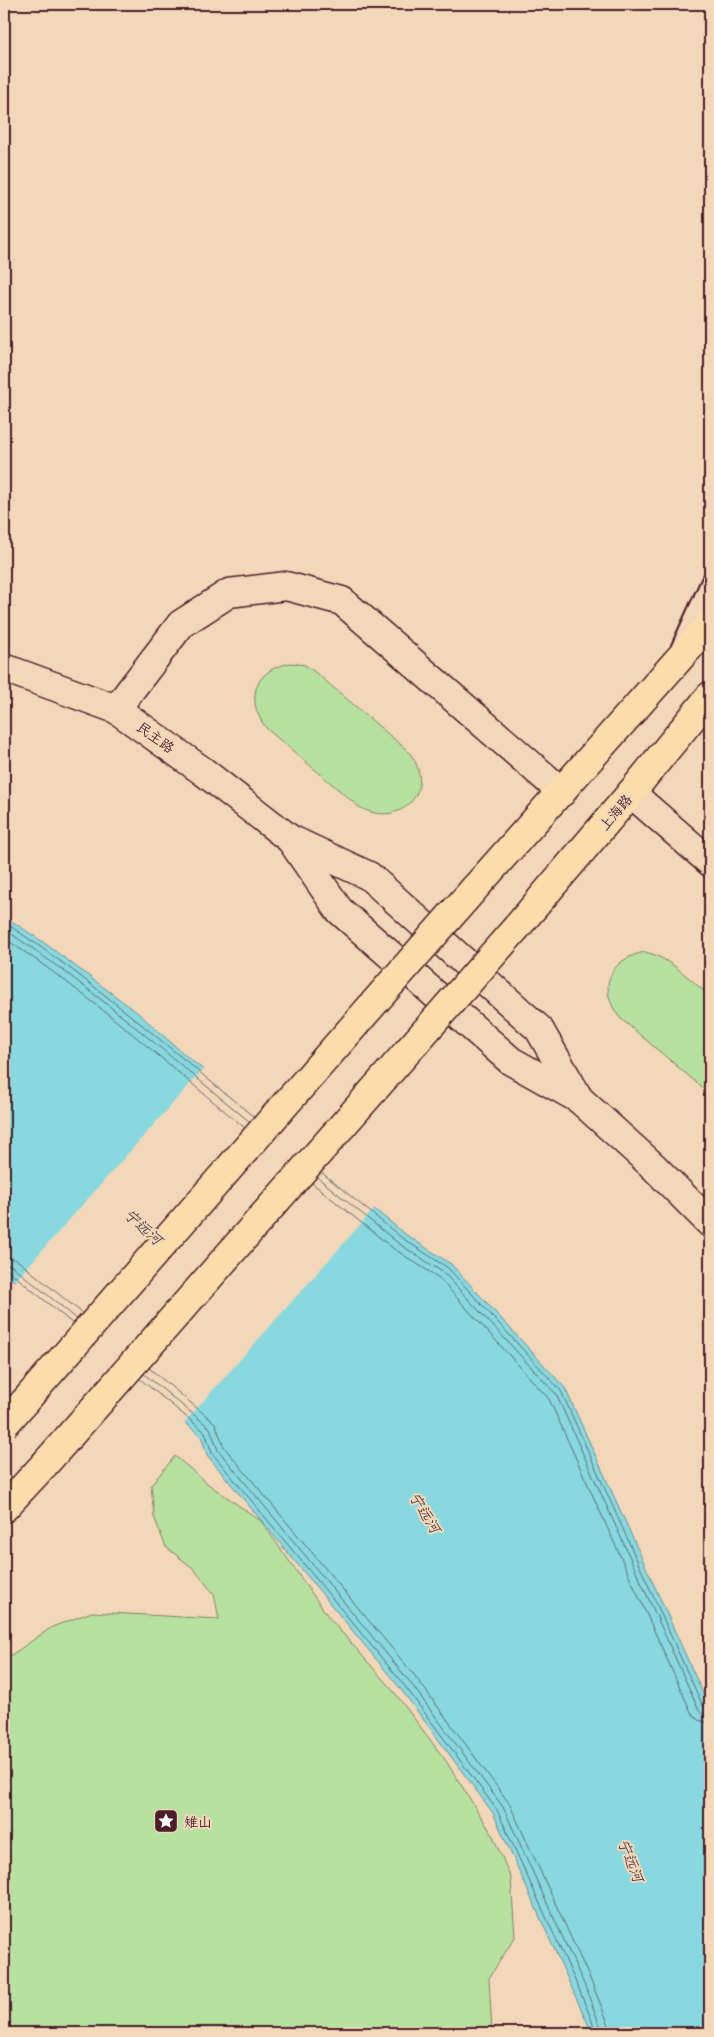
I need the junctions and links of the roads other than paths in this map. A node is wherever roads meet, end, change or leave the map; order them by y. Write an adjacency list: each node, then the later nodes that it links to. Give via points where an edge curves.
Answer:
1 (710, 581): 4 (lane)
2 (710, 624): 4 (highway)
3 (4, 668): 6 (street, 民主路)
4 (669, 672): 7 (highway)
5 (708, 699): 8 (highway, 上海路)
6 (116, 708): 7 (street, via 181,624 229,593 286,586 342,601); 9 (street, 民主路)
7 (562, 792): 13 (highway, bridge)
8 (631, 794): 10 (street); 14 (highway, 上海路, bridge)
9 (290, 839): 11 (street, via 339,910 511,1061); 11 (street, via 369,876 539,1029)
10 (710, 862)
11 (579, 1098): 12 (street)
12 (710, 1224)
13 (4, 1425)
14 (4, 1508)

